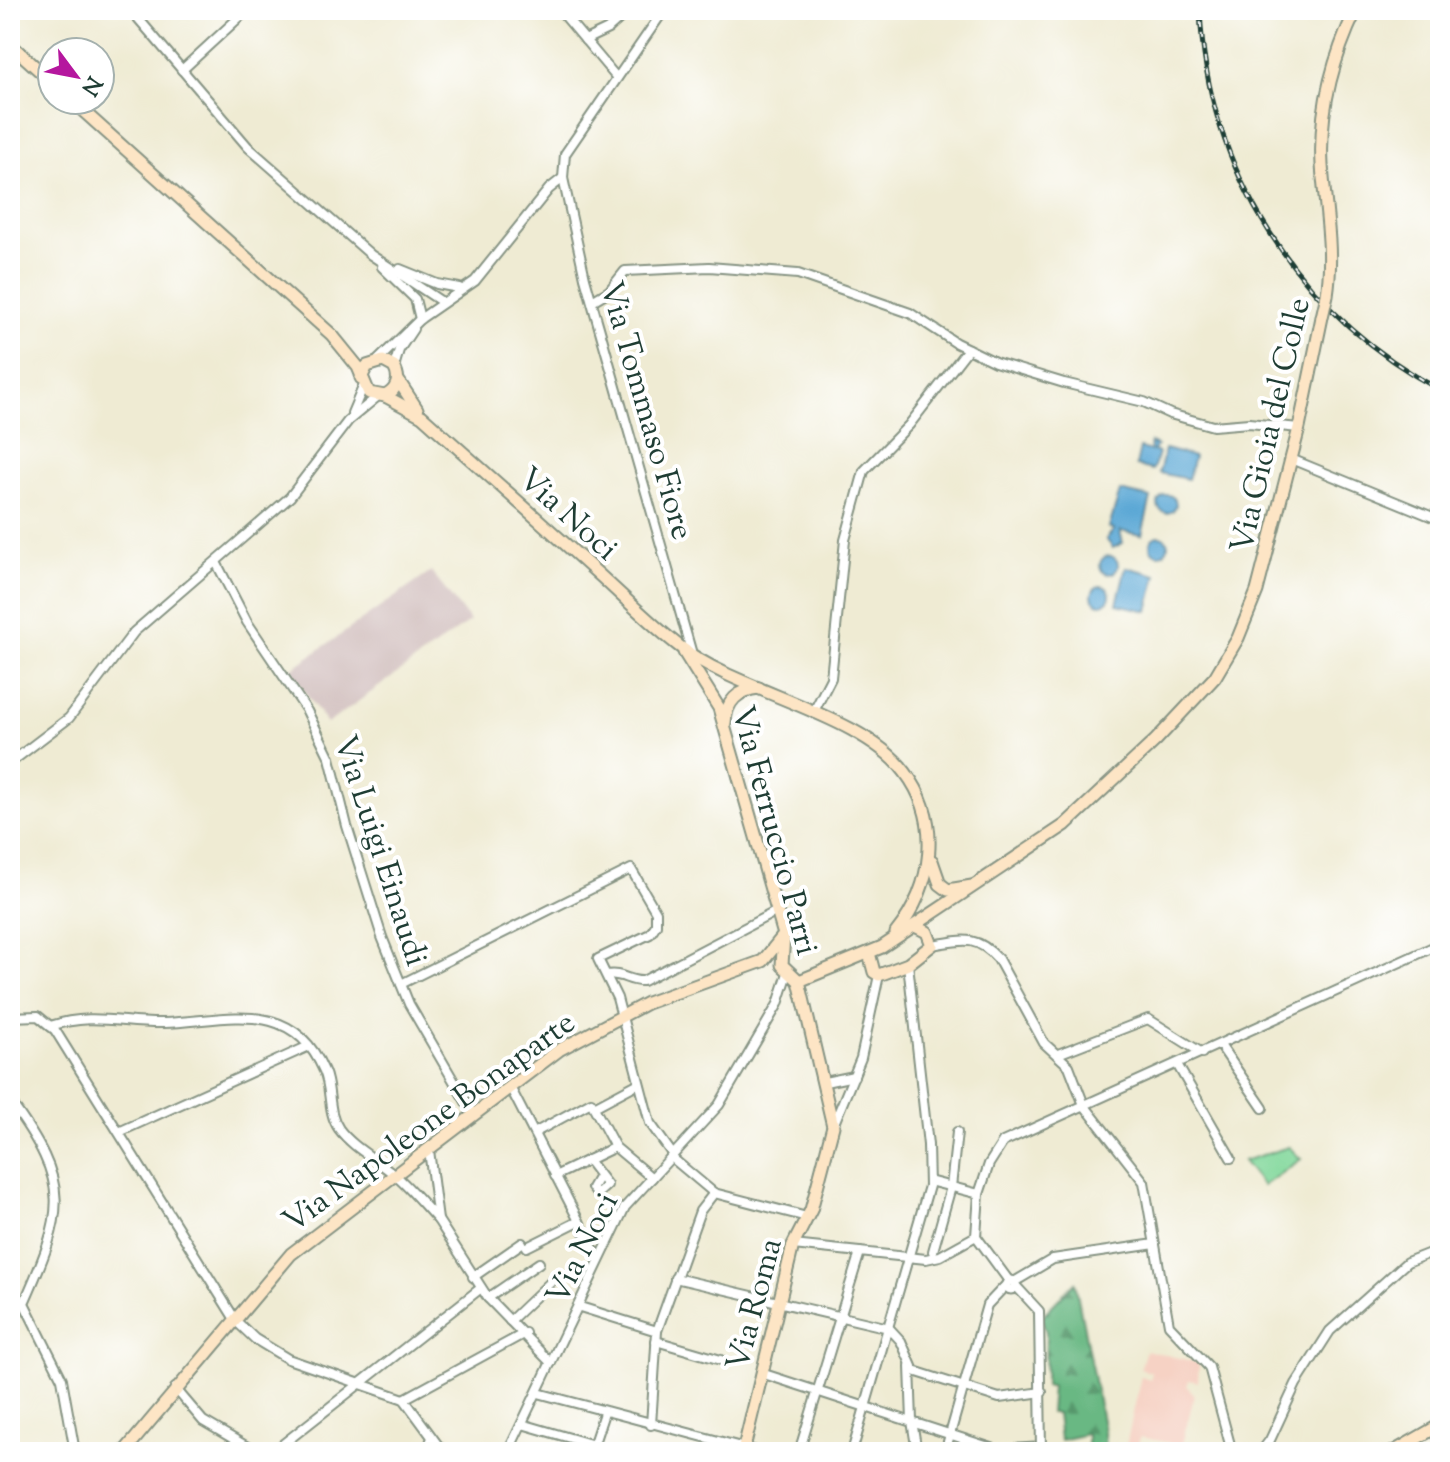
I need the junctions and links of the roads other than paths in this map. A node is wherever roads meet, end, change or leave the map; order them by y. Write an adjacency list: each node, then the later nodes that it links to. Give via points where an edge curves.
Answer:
1 (131, 10): 10 (street)
2 (247, 10): 10 (street)
3 (560, 10): 7 (street)
4 (629, 10): 7 (street)
5 (664, 10): 11 (street)
6 (1356, 10): 28 (main road, Via Gioia del Colle, bridge, via 1333,70 1323,124 1330,258)
7 (585, 40): 11 (street)
8 (10, 44): 9 (main road)
9 (36, 68)
10 (182, 70): 14 (street, via 248,147)
11 (617, 78): 13 (street, via 565,154)
12 (89, 116): 19 (main road)
13 (563, 178): 15 (street, via 475,281); 16 (street, Via Tommaso Fiore)
14 (371, 255): 15 (street, via 422,279); 17 (street); 18 (street, via 415,299)
15 (459, 288): 17 (street)
16 (592, 301): 20 (street, via 609,291 625,271 709,267 798,274 910,313); 32 (street, Via Tommaso Fiore)
17 (442, 302): 18 (street)
18 (420, 319): 21 (street); 22 (street)
19 (332, 335): 21 (main road); 24 (main road, via 351,356)
20 (968, 349): 28 (street, via 995,362 1144,402 1191,421); 34 (street, via 909,425 864,471 845,540 831,678)
21 (376, 361): 22 (main road); 24 (main road, via 364,369)
22 (394, 367): 23 (main road)
23 (398, 380): 25 (main road, via 396,388); 26 (main road, Via Noci)
24 (362, 382): 25 (main road); 27 (street)
25 (381, 397): 26 (main road, Via Noci); 27 (street)
26 (422, 416): 32 (main road, Via Noci)
27 (348, 421): 31 (street, via 290,497)
28 (1299, 428): 29 (main road, Via Gioia del Colle)
29 (1291, 459): 30 (street); 38 (main road, Via Gioia del Colle, via 1257,591 1215,677 1065,825)
30 (1440, 520)
31 (216, 562): 36 (street, via 134,632 69,718); 52 (street, Via Luigi Einaudi, via 330,758 347,826)
32 (686, 651): 33 (main road, Via Noci); 35 (main road, Via Ferruccio Parri)
33 (759, 688): 34 (main road, Via Noci); 35 (main road, via 740,692 732,700)
34 (813, 713): 37 (main road, Via Noci, via 887,752 905,771 920,795)
35 (725, 728): 39 (main road, Via Ferruccio Parri)
36 (10, 763)
37 (930, 854): 38 (main road, via 934,874 948,890); 42 (main road, Via Noci, via 920,897)
38 (984, 882): 40 (main road)
39 (777, 911): 41 (main road, Via Ferruccio Parri); 49 (street, via 643,981)
40 (915, 926): 42 (main road); 44 (main road, via 927,932)
41 (784, 935): 46 (main road); 48 (main road, Via Ferruccio Parri)
42 (889, 943): 45 (main road)
43 (1440, 944): 57 (street)
44 (932, 945): 47 (main road); 60 (street, via 959,940 987,947 1044,1043)
45 (869, 953): 50 (main road); 51 (main road)
46 (763, 961): 48 (main road); 55 (main road, Via Napoleone Bonaparte)
47 (908, 964): 50 (main road); 84 (street)
48 (786, 970): 51 (main road, Via Ferruccio Parri); 53 (street, Via Noci)
49 (607, 975): 52 (street, via 598,959 650,934 656,925 656,912 631,869); 55 (street)
50 (879, 975): 62 (street)
51 (799, 981): 53 (street, Via Noci); 63 (main road)
52 (401, 984): 70 (street, Via Luigi Einaudi)
53 (778, 1004): 77 (street, Via Noci, via 719,1105)
54 (10, 1017): 56 (street, via 38,1016)
55 (620, 1017): 64 (street); 65 (main road, Via Napoleone Bonaparte, via 559,1050)
56 (50, 1026): 58 (street, via 91,1016 148,1023 240,1015 283,1026); 72 (street)
57 (1220, 1045): 59 (street); 69 (street)
58 (309, 1046): 72 (street); 80 (street, via 325,1073 339,1129)
59 (1202, 1053): 60 (street, via 1148,1019); 61 (street)
60 (1058, 1054): 68 (street, via 1069,1066)
61 (1177, 1064): 68 (street); 78 (street)
62 (854, 1076): 63 (street); 71 (street)
63 (825, 1082): 71 (main road)
64 (639, 1083): 67 (street); 77 (street, via 650,1123)
65 (510, 1087): 70 (main road, Via Napoleone Bonaparte); 74 (street)
66 (10, 1101): 136 (street, via 59,1193 53,1230 24,1303 62,1379)
67 (592, 1104): 74 (street); 75 (street)
68 (1084, 1105): 87 (street, via 1003,1142); 92 (street, via 1144,1182)
69 (1263, 1108)
70 (473, 1114): 76 (main road, Via Napoleone Bonaparte)
71 (833, 1126): 88 (main road, Via Roma)
72 (119, 1132): 109 (street)
73 (957, 1132): 85 (street)
74 (534, 1133): 81 (street)
75 (615, 1147): 79 (street); 83 (street)
76 (429, 1150): 80 (main road, Via Napoleone Bonaparte); 89 (street)
77 (672, 1156): 83 (street, Via Noci); 86 (street)
78 (1231, 1158)
79 (588, 1160): 81 (street); 82 (street)
80 (396, 1176): 89 (street); 109 (main road, Via Napoleone Bonaparte, via 291,1254)
81 (555, 1176): 90 (street)
82 (599, 1176)
83 (652, 1178): 98 (street, Via Noci, via 625,1207)
84 (929, 1181): 85 (street); 97 (street)
85 (951, 1187): 87 (street); 95 (street)
86 (714, 1193): 88 (street); 102 (street, via 700,1211)
87 (979, 1194): 91 (street)
88 (807, 1217): 93 (main road, Via Roma)
89 (438, 1220): 100 (street)
90 (579, 1221): 98 (street); 100 (street, via 525,1245)
91 (976, 1236): 97 (street, via 940,1256); 103 (street)
92 (1155, 1244): 103 (street, via 1053,1259); 148 (street, via 1169,1325 1209,1367)
93 (793, 1245): 96 (street); 106 (main road, Via Roma)
94 (1440, 1249): 149 (street, via 1407,1262 1330,1331)
95 (933, 1251)
96 (860, 1252): 97 (street); 108 (street)
97 (908, 1257): 111 (street)
98 (599, 1260): 107 (street, Via Noci)
99 (539, 1263): 105 (street)
100 (473, 1277): 104 (street)
101 (556, 1277): 110 (street)
102 (675, 1278): 106 (street); 113 (street)
103 (1011, 1283): 119 (street, via 987,1305); 122 (street, via 1039,1311)
104 (481, 1288): 105 (street); 118 (street)
105 (488, 1298): 110 (street)
106 (778, 1304): 108 (street); 117 (main road, Via Roma)
107 (580, 1307): 113 (street); 115 (street, Via Noci)
108 (841, 1318): 111 (street); 121 (street)
109 (236, 1321): 118 (street, via 288,1359); 120 (main road, Via Napoleone Bonaparte)
110 (510, 1321): 112 (street)
111 (889, 1328): 116 (street, via 901,1341); 125 (street)
112 (525, 1333): 115 (street); 124 (street)
113 (656, 1336): 114 (street); 129 (street)
114 (721, 1360)
115 (551, 1363): 123 (street, Via Noci)
116 (910, 1366): 119 (street); 127 (street)
117 (761, 1373): 121 (street); 135 (main road, Via Roma)
118 (357, 1384): 124 (street); 139 (street)
119 (963, 1385): 122 (street, via 999,1398); 131 (street)
120 (175, 1388): 137 (main road, Via Napoleone Bonaparte); 138 (street, via 203,1421)
121 (818, 1391): 125 (street); 144 (street)
122 (1042, 1392): 134 (street)
123 (538, 1393): 126 (street); 128 (street, Via Noci)
124 (404, 1399): 132 (street)
125 (866, 1406): 127 (street); 145 (street)
126 (604, 1413): 129 (street); 133 (street)
127 (912, 1421): 131 (street); 146 (street)
128 (522, 1424): 133 (street); 142 (street, Via Noci)
129 (651, 1425): 135 (street)
130 (1439, 1428): 150 (main road)
131 (949, 1434): 134 (street, via 998,1450); 147 (street)
132 (432, 1438): 140 (street); 141 (street)
133 (592, 1449)
134 (1041, 1449)
135 (743, 1450): 143 (street)
136 (75, 1452)
137 (124, 1452)
138 (256, 1452)
139 (273, 1452)
140 (426, 1452)
141 (443, 1452)
142 (508, 1452)
143 (760, 1452)
144 (799, 1452)
145 (852, 1452)
146 (917, 1452)
147 (945, 1452)
148 (1232, 1452)
149 (1261, 1452)
150 (1393, 1452)

